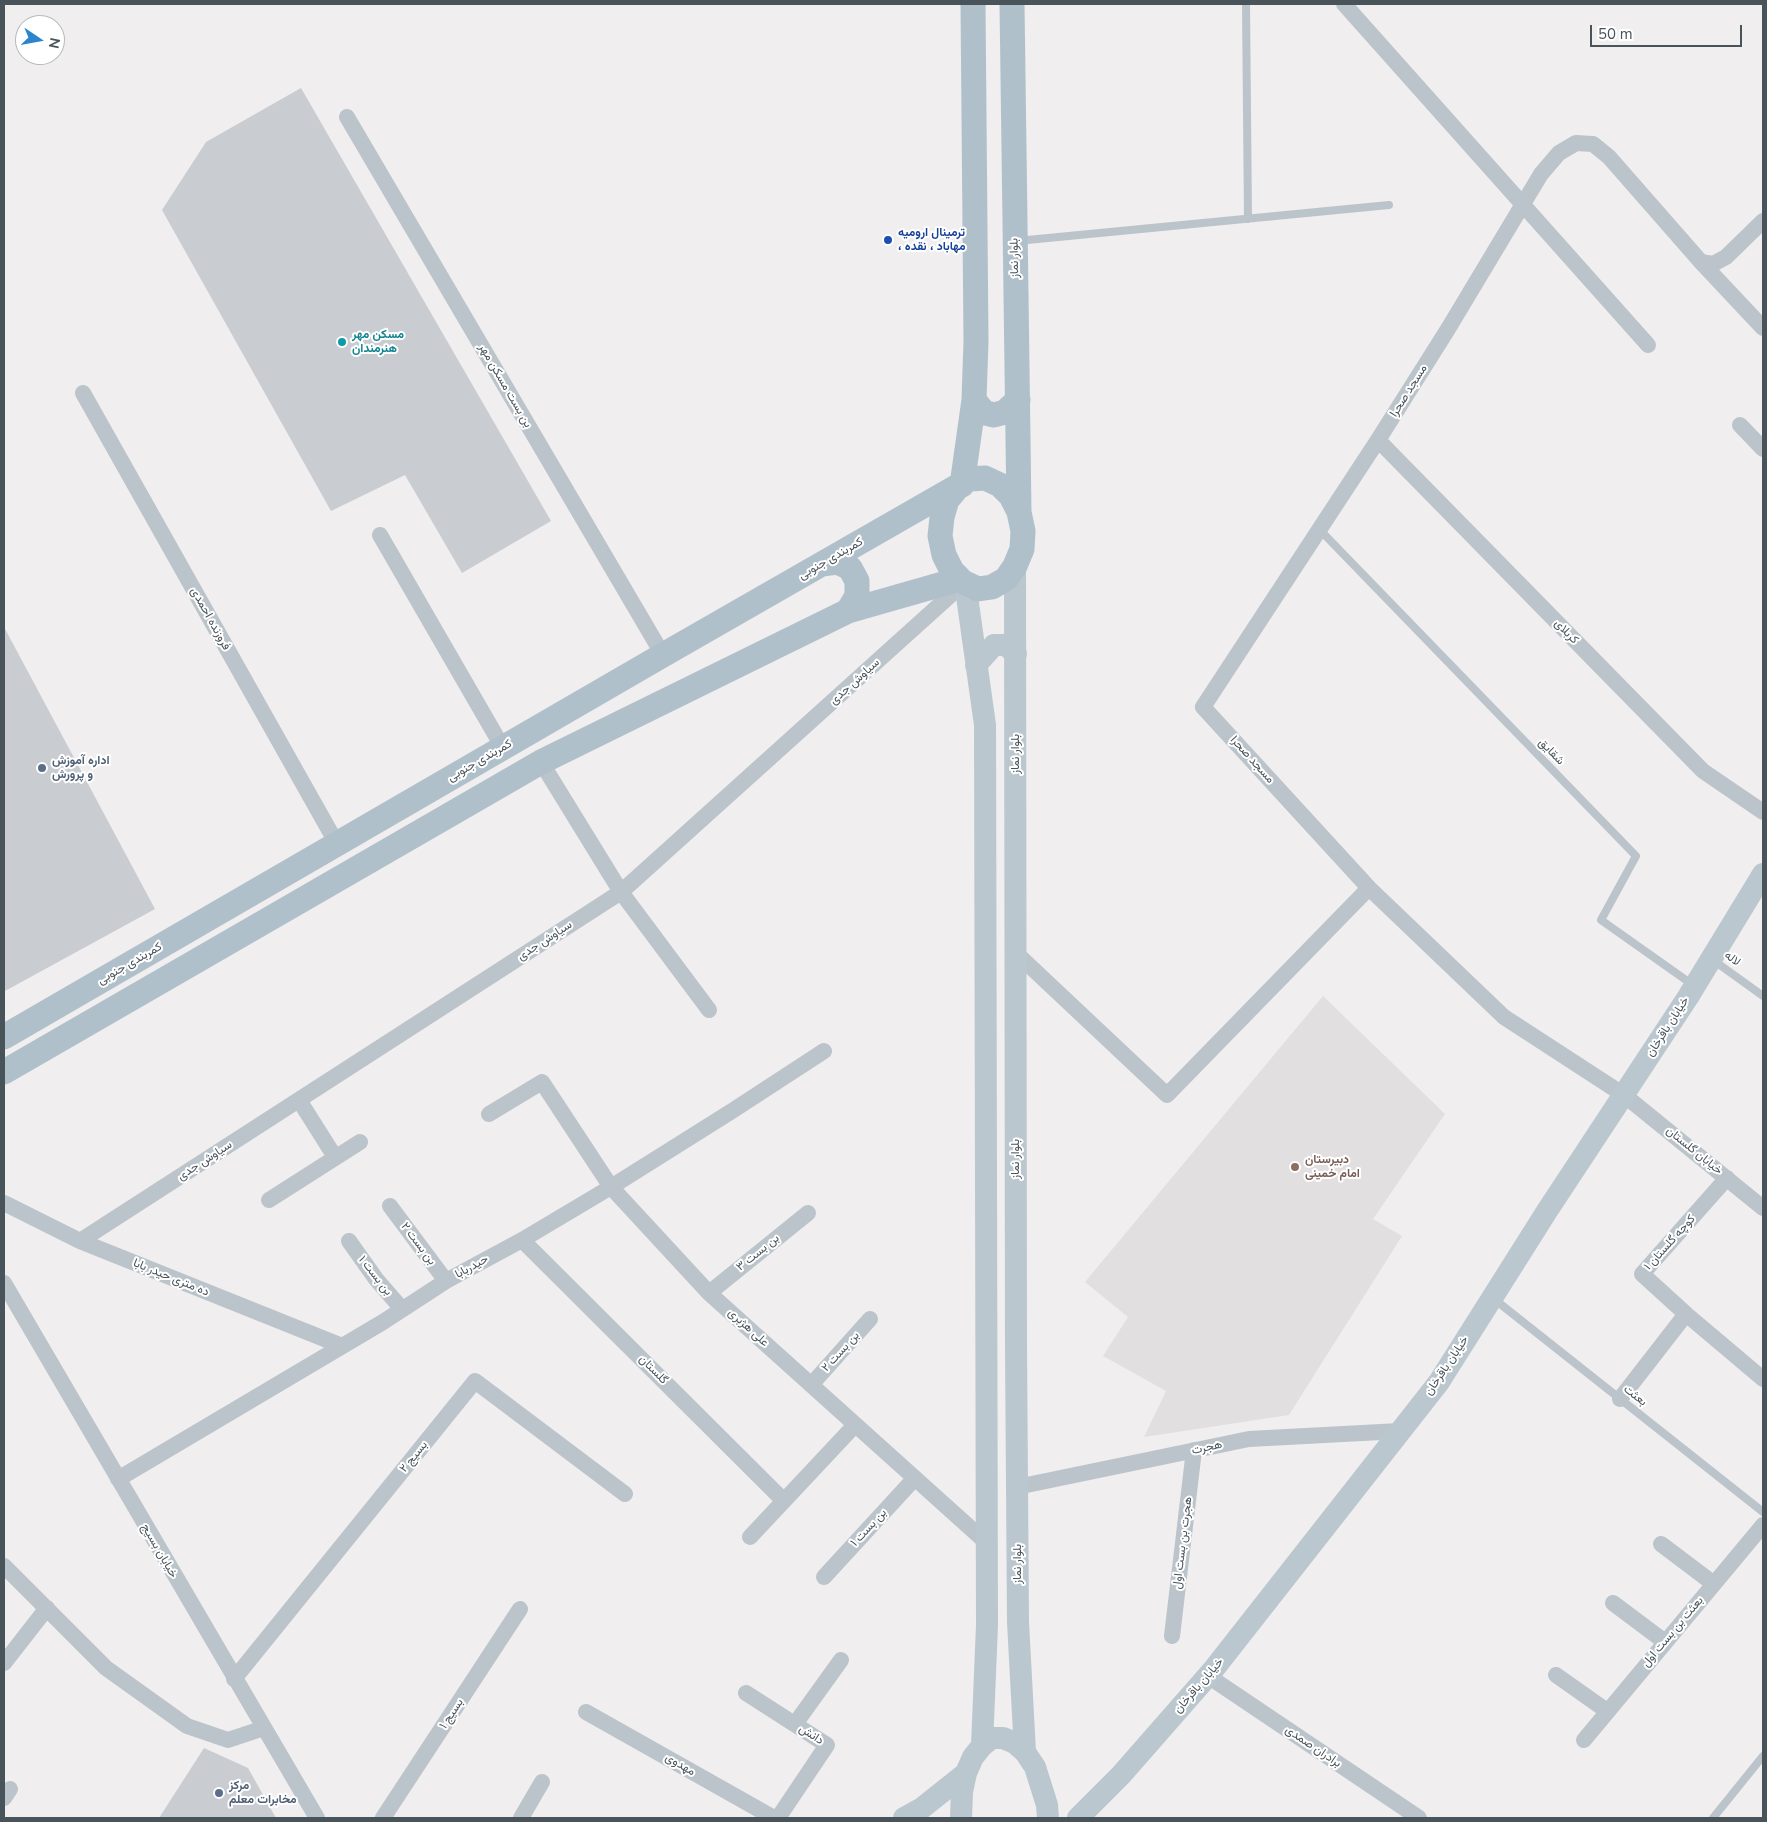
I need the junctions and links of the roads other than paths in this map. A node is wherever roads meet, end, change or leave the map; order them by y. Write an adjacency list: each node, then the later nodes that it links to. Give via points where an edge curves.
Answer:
1 (973, 4): 15 (main road)
2 (1012, 4): 10 (main road, بلوار نماز)
3 (1246, 4): 8 (lane)
4 (1344, 4): 6 (street)
5 (347, 117): 29 (street, بن بست مسکن مهر)
6 (1523, 204): 11 (street, مسجد صحرا, via 1541,174 1559,153 1576,143 1593,144 1609,157); 13 (street); 18 (street, مسجد صحرا)
7 (1389, 205): 8 (lane)
8 (1248, 219): 10 (lane)
9 (1763, 222): 11 (street, via 1726,257 1713,264)
10 (1015, 241): 16 (main road, بلوار نماز)
11 (1701, 262): 12 (street, مسجد صحرا)
12 (1763, 328)
13 (1648, 345)
14 (83, 393): 34 (street, فروزنده احمدی)
15 (974, 400): 16 (main road, via 986,413 994,415 1005,412); 20 (main road)
16 (1018, 400): 21 (main road, بلوار نماز)
17 (1740, 425): 19 (street)
18 (1378, 440): 22 (street, مسجد صحرا); 33 (street, کربلای, via 1703,772)
19 (1763, 449)
20 (960, 486): 21 (main road, via 970,479 985,478 1000,484); 24 (main road, کمربندی جنوبی); 26 (main road, via 947,500 940,536 944,555)
21 (1019, 512): 25 (main road, via 1022,549)
22 (1319, 529): 36 (street, مسجد صحرا, via 1203,707); 40 (lane, شقایق, via 1636,856 1601,920)
23 (380, 535): 31 (street)
24 (822, 564): 27 (main road, via 837,562 850,568 857,581 857,596); 29 (main road, کمربندی جنوبی)
25 (1015, 566): 26 (main road, via 1006,579 992,587 978,588); 28 (main road, بلوار نماز)
26 (962, 581): 27 (main road); 30 (main road); 37 (street, سیاوش جدی)
27 (848, 611): 32 (main road)
28 (1016, 654): 30 (main road, via 1006,645 994,645); 38 (main road, بلوار نماز)
29 (663, 655): 31 (main road, کمربندی جنوبی)
30 (976, 666): 85 (main road, via 985,725)
31 (503, 748): 34 (main road, کمربندی جنوبی)
32 (542, 762): 37 (street); 44 (main road)
33 (1763, 812)
34 (337, 844): 41 (main road, کمربندی جنوبی)
35 (1763, 874): 39 (main road, خیابان باقرخان)
36 (1368, 888): 38 (street, via 1167,1095); 48 (street, خیابان گلستان, via 1504,1017)
37 (621, 892): 43 (street); 49 (street, سیاوش جدی)
38 (1016, 954): 79 (main road, بلوار نماز)
39 (1712, 958): 40 (main road, خیابان باقرخان); 42 (lane, لاله)
40 (1695, 986): 48 (main road, خیابان باقرخان)
41 (89, 988): 44 (main road); 45 (main road, کمربندی جنوبی)
42 (1763, 996)
43 (709, 1010)
44 (105, 1013): 47 (main road)
45 (4, 1038)
46 (824, 1051): 54 (street, حیدربابا)
47 (4, 1072)
48 (1624, 1095): 53 (street, خیابان گلستان); 66 (main road, خیابان باقرخان)
49 (299, 1100): 52 (street); 61 (street, سیاوش جدی)
50 (489, 1114): 54 (street, علی هژبری, via 542,1082)
51 (360, 1142): 52 (street)
52 (335, 1157): 55 (street)
53 (1727, 1178): 58 (street, خیابان گلستان); 68 (street, کوچه گلستان ۱, via 1642,1274)
54 (611, 1187): 60 (street, حیدربابا); 65 (street, علی هژبری)
55 (269, 1200)
56 (4, 1204): 61 (street, ده متری حیدر بابا)
57 (390, 1206): 63 (street, بن بست ۲)
58 (1763, 1208)
59 (808, 1213): 65 (street, بن بست ۳)
60 (522, 1240): 63 (street, حیدربابا); 81 (street, گلستان)
61 (80, 1241): 70 (street, ده متری حیدر بابا)
62 (349, 1241): 67 (street, بن بست ۱)
63 (446, 1281): 67 (street, حیدربابا)
64 (4, 1283): 78 (street, خیابان بسیج)
65 (709, 1293): 72 (street, علی هژبری)
66 (1492, 1298): 73 (lane, بعثت); 75 (main road, خیابان باقرخان, via 1439,1382)
67 (402, 1310): 70 (street, حیدربابا)
68 (1686, 1314): 71 (street); 73 (street)
69 (870, 1319): 72 (street, بن بست ۲)
70 (342, 1346): 78 (street, حیدربابا)
71 (1763, 1379)
72 (811, 1385): 74 (street, علی هژبری)
73 (1620, 1398): 82 (lane, بعثت)
74 (855, 1425): 77 (street, علی هژبری); 81 (street)
75 (1400, 1431): 76 (street, هجرت, via 1249,1439); 100 (main road, خیابان باقرخان)
76 (1194, 1450): 79 (street, هجرت); 93 (street, هجرت بن بست اول)
77 (915, 1478): 85 (street, علی هژبری); 88 (street, بن بست ۱)
78 (118, 1479): 101 (street, خیابان بسیج)
79 (1017, 1487): 97 (main road, بلوار نماز)
80 (625, 1494): 101 (street, بسیج ۲, via 475,1381)
81 (784, 1501): 84 (street)
82 (1763, 1512)
83 (1763, 1525): 89 (street, بعثت بن بست اول)
84 (750, 1537)
85 (987, 1543): 98 (main road)
86 (1661, 1544): 89 (street)
87 (4, 1566): 91 (street)
88 (824, 1577)
89 (1714, 1584): 94 (street, بعثت بن بست اول)
90 (1614, 1603): 94 (street)
91 (46, 1608): 96 (street); 106 (street, via 106,1668 187,1726 228,1740)
92 (520, 1609): 114 (street, بسیج ۱)
93 (1172, 1636)
94 (1665, 1642): 103 (street, بعثت بن بست اول)
95 (841, 1660): 105 (street)
96 (4, 1663)
97 (1020, 1664): 98 (main road, via 1007,1683 995,1682); 109 (main road, بلوار نماز)
98 (985, 1671): 108 (main road)
99 (1556, 1675): 103 (street)
100 (1208, 1676): 121 (main road, خیابان باقرخان, via 1121,1775); 122 (street, برادران صمدی)
101 (234, 1679): 106 (street, خیابان بسیج)
102 (746, 1693): 105 (street, دانش)
103 (1607, 1711): 107 (street, بعثت بن بست اول)
104 (586, 1712): 116 (street, مهدوی)
105 (796, 1724): 117 (street, دانش, via 827,1745)
106 (264, 1728): 113 (street, خیابان بسیج)
107 (1584, 1740)
108 (982, 1746): 109 (main road, via 992,1738 1004,1738); 111 (main road)
109 (1025, 1752): 120 (main road, via 1042,1785)
110 (1763, 1756): 123 (lane)
111 (966, 1773): 118 (main road); 119 (main road)
112 (542, 1782): 115 (street)
113 (316, 1818)
114 (383, 1818)
115 (521, 1818)
116 (774, 1818)
117 (778, 1818)
118 (904, 1818)
119 (961, 1818)
120 (1048, 1818)
121 (1078, 1818)
122 (1419, 1818)
123 (1713, 1818)

